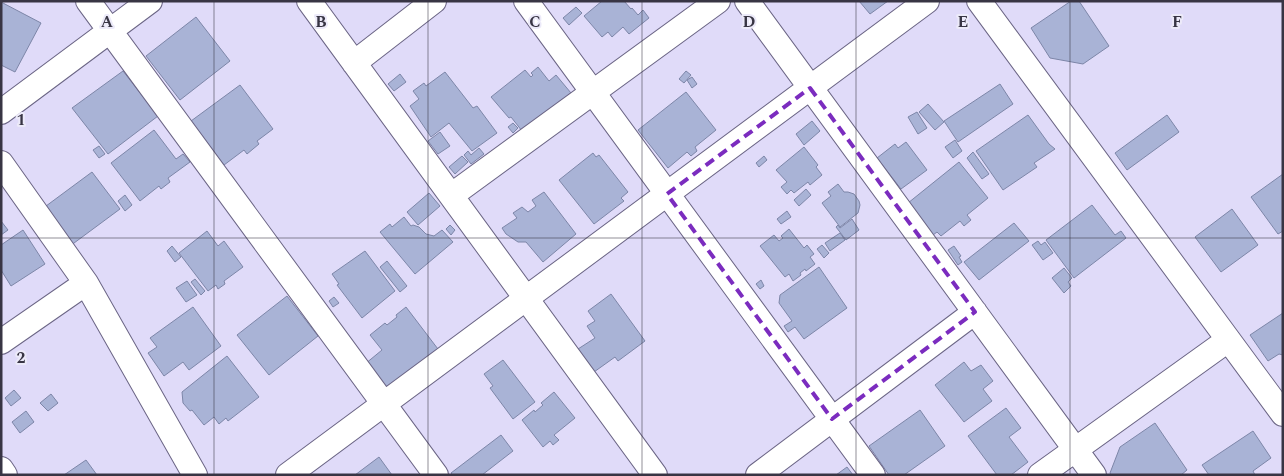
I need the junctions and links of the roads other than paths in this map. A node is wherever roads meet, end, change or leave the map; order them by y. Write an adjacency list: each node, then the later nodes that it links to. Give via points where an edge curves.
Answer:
1 (88, 1): 10 (street)
2 (150, 1): 10 (street)
3 (310, 1): 11 (street)
4 (434, 1): 11 (street)
5 (526, 1): 13 (street)
6 (718, 1): 13 (street)
7 (747, 1): 12 (street)
8 (927, 1): 12 (street)
9 (979, 1): 21 (street)
10 (110, 31): 14 (street); 23 (street)
11 (354, 63): 17 (street)
12 (810, 88): 16 (street); 20 (street)
13 (593, 92): 16 (street); 17 (street)
14 (1, 112)
15 (1, 163): 18 (street)
16 (667, 194): 19 (street); 25 (street)
17 (452, 195): 19 (street)
18 (86, 283): 22 (street); 30 (street)
19 (526, 298): 23 (street); 32 (street)
20 (975, 312): 25 (street); 26 (street)
21 (1228, 340): 24 (street); 26 (street)
22 (1, 342)
23 (384, 404): 28 (street); 31 (street)
24 (1283, 414)
25 (832, 419): 33 (street); 34 (street)
26 (1075, 449): 35 (street); 36 (street)
27 (1, 469): 29 (street)
28 (291, 474)
29 (6, 475)
30 (195, 475)
31 (436, 475)
32 (655, 475)
33 (758, 475)
34 (873, 475)
35 (1040, 475)
36 (1094, 475)

